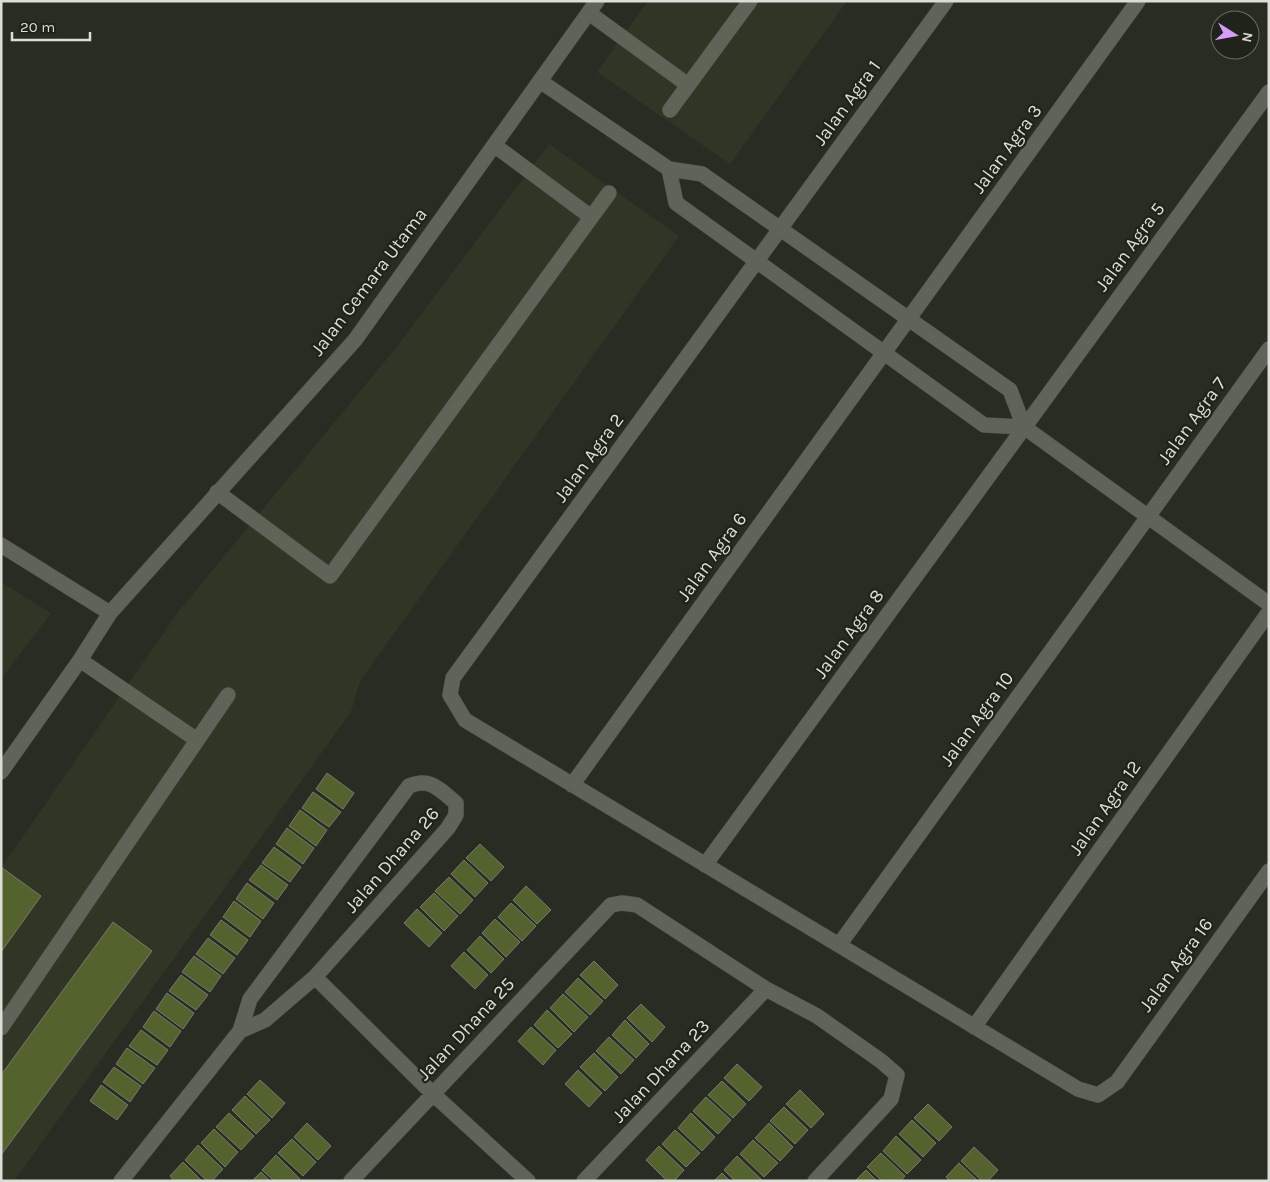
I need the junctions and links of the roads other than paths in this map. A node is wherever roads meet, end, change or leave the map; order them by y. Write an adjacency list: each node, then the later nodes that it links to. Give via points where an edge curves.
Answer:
1 (750, 1): 6 (street)
2 (946, 1): 13 (street, Jalan Agra 1)
3 (1138, 1): 15 (street, Jalan Agra 3)
4 (593, 7): 5 (street, Jalan Cemara Utama); 6 (street)
5 (540, 81): 9 (street, Jalan Cemara Utama); 10 (street)
6 (688, 85): 8 (street)
7 (1269, 92): 18 (street, Jalan Agra 5)
8 (670, 110)
9 (494, 145): 12 (street); 19 (street, Jalan Cemara Utama, via 355,340)
10 (669, 168): 13 (street, via 702,174); 14 (street, via 676,203)
11 (609, 192): 12 (street)
12 (591, 217): 19 (street, via 330,576)
13 (780, 229): 14 (street, Jalan Agra 1); 15 (street)
14 (757, 262): 17 (street); 29 (street, Jalan Agra 2, via 453,678 450,696 465,720)
15 (908, 319): 17 (street, Jalan Agra 3); 18 (street, via 1010,390)
16 (1269, 349): 20 (street, Jalan Agra 7)
17 (884, 353): 18 (street, via 984,426); 29 (street, Jalan Agra 6)
18 (1024, 427): 20 (street); 30 (street, Jalan Agra 8)
19 (217, 492): 24 (street, Jalan Cemara Utama)
20 (1148, 517): 22 (street); 32 (street, Jalan Agra 10)
21 (1, 545): 24 (street)
22 (1269, 604)
23 (1269, 612): 35 (street, Jalan Agra 12)
24 (110, 613): 25 (street, Jalan Cemara Utama)
25 (80, 660): 27 (street); 28 (street, Jalan Cemara Utama)
26 (228, 695): 27 (street)
27 (197, 740): 36 (street)
28 (1, 772)
29 (572, 785): 30 (street)
30 (705, 864): 32 (street)
31 (1269, 871): 35 (street, Jalan Agra 16, via 1117,1082 1098,1095 1078,1089)
32 (839, 946): 35 (street)
33 (315, 977): 37 (street, Jalan Dhana 26, via 265,1020); 37 (street, Jalan Dhana 26, via 448,828 456,815 456,803 432,784 420,781 409,786 250,999); 38 (street)
34 (766, 989): 38 (street, Jalan Dhana 25, via 637,905 622,903 611,906); 42 (street, Jalan Dhana 23); 43 (street, via 816,1016 881,1060 897,1075 891,1099)
35 (974, 1027)
36 (1, 1028)
37 (240, 1031): 39 (street, Jalan Dhana 26)
38 (433, 1094): 40 (street, Jalan Dhana 25); 41 (street)
39 (121, 1181)
40 (351, 1181)
41 (528, 1181)
42 (584, 1181)
43 (815, 1181)

